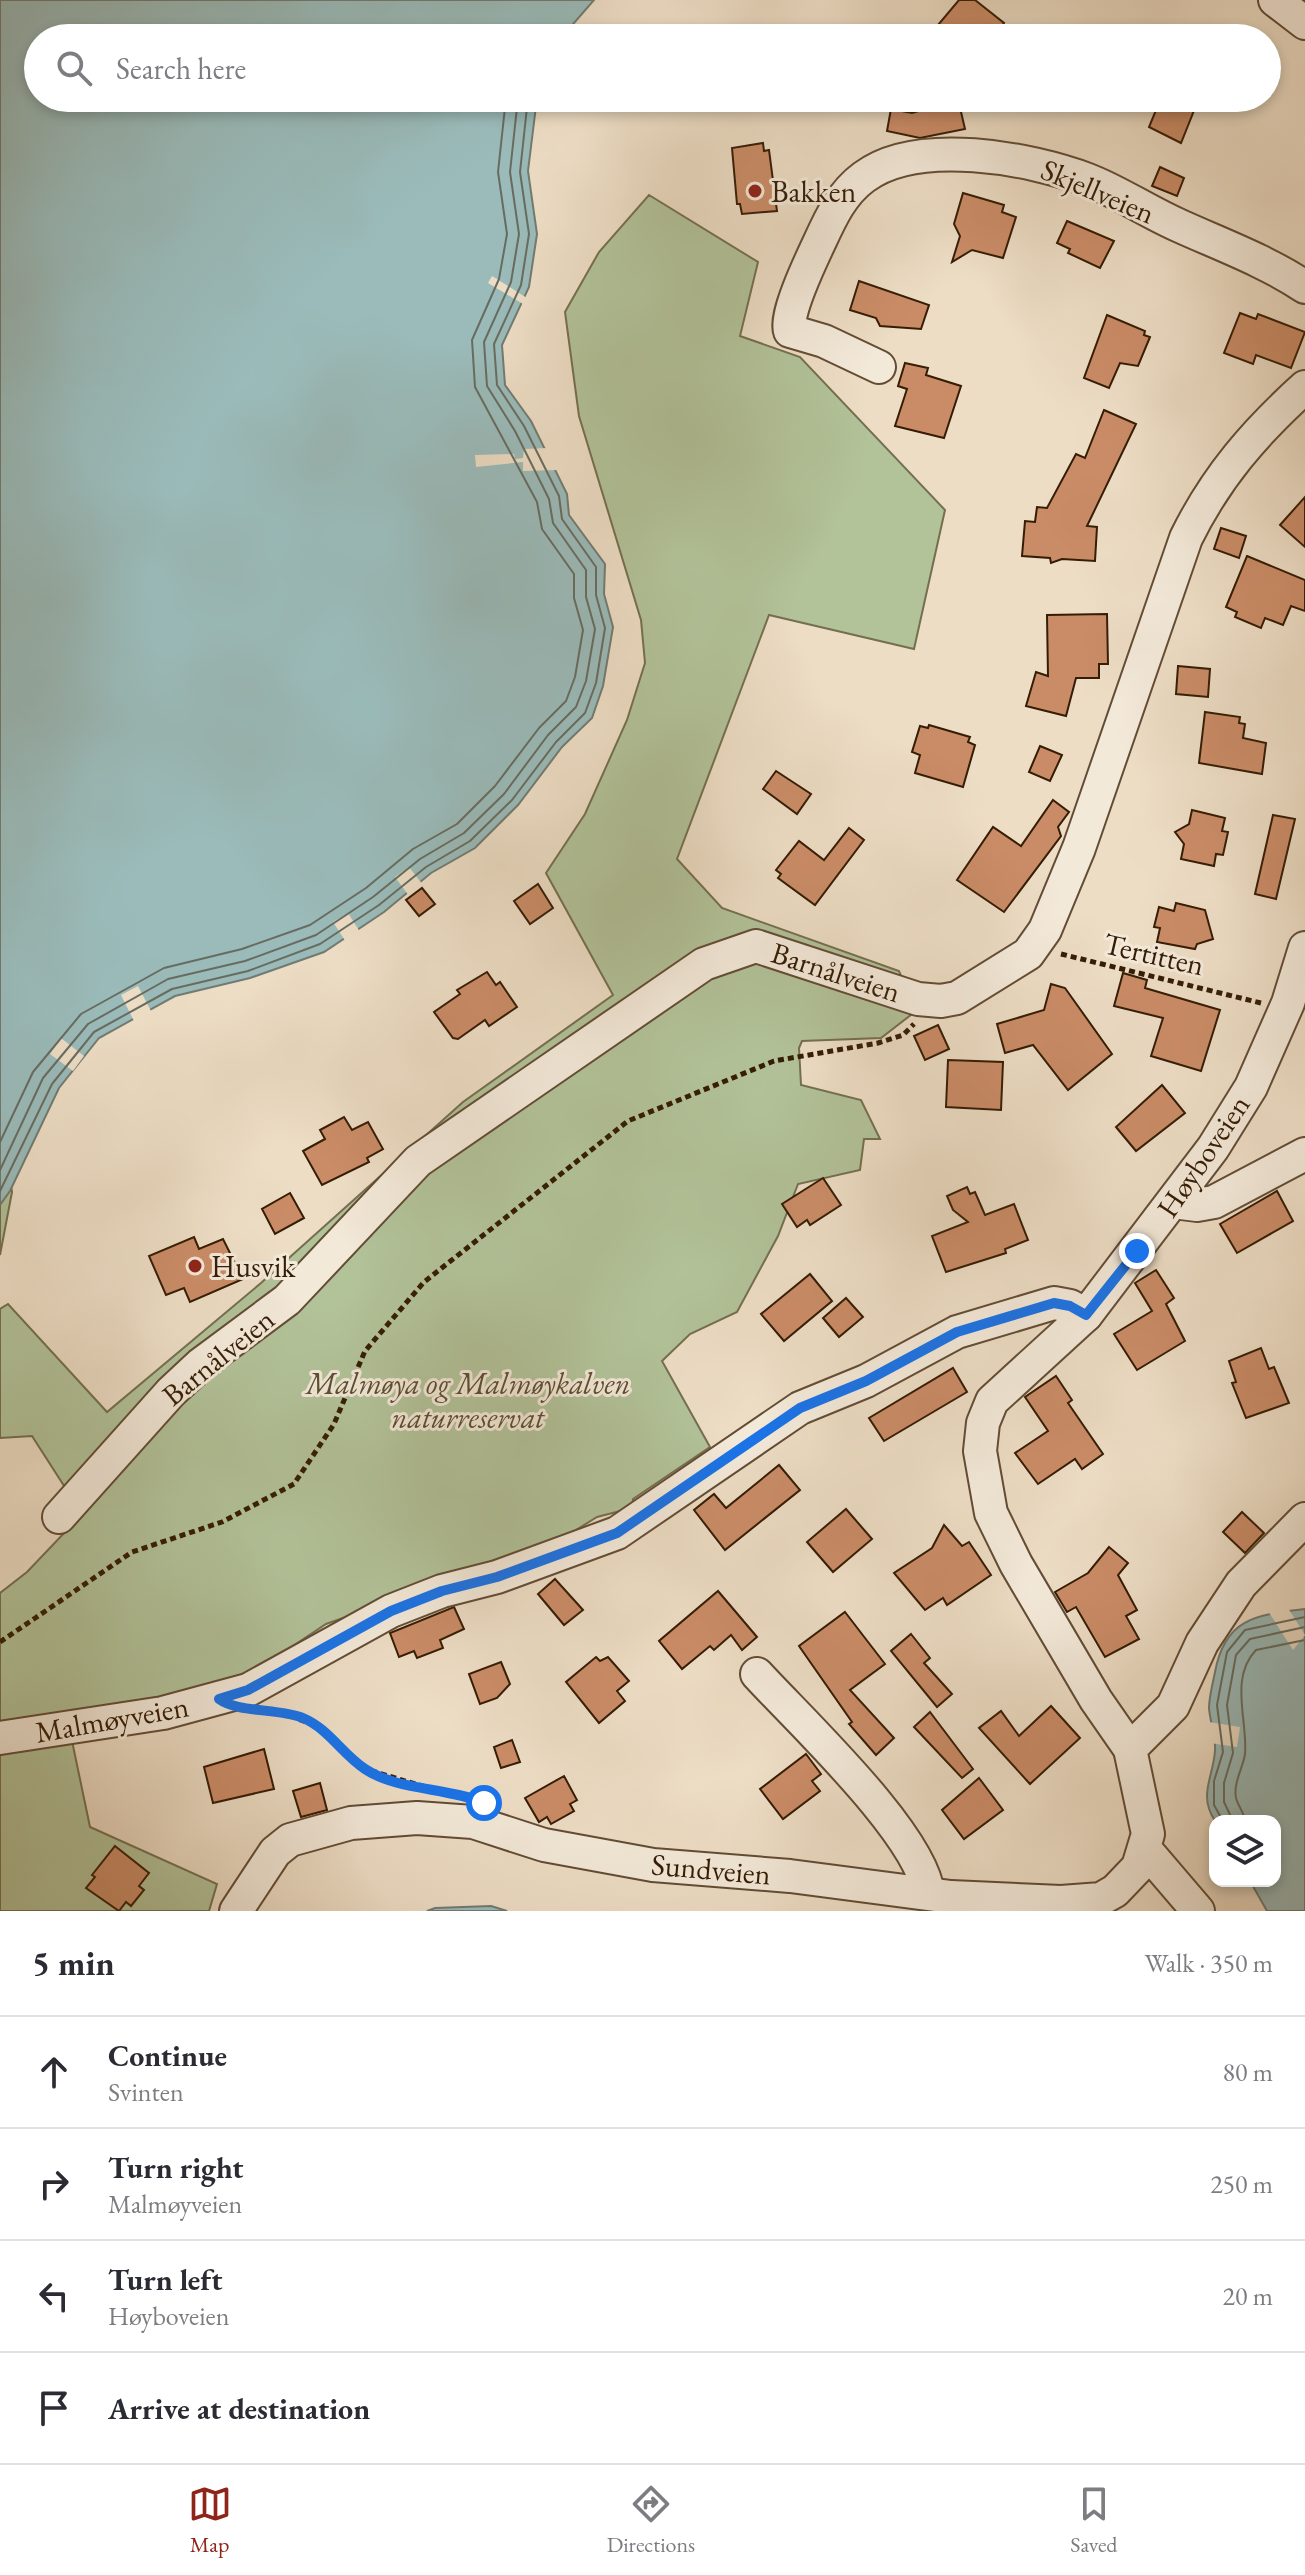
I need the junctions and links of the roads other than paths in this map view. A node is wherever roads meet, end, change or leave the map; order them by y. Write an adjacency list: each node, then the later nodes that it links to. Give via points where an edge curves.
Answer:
1 (1275, 0): 2 (street)
2 (1305, 23)
3 (1305, 287): 4 (street, Skjellveien, via 1089,180 993,157 911,159 882,167 848,191 823,235 788,320 790,331)
4 (879, 367)
5 (1305, 387): 10 (street, Barnålveien, via 1243,446 1206,497 1186,538 1079,848 1045,930 1028,954 957,998 930,1001 756,946 704,964 418,1161 287,1300 171,1392)
6 (1305, 948): 8 (street, Høyboveien, via 1288,1003 1251,1087)
7 (1305, 1154): 8 (street, via 1214,1202)
8 (1173, 1202): 9 (street, Høyboveien)
9 (1086, 1315): 13 (street, Malmøyveien, via 1054,1303 957,1332 780,1419 617,1533 391,1611 248,1690 88,1727); 14 (street, Høyboveien, via 992,1401 980,1451 991,1513 1016,1564)
10 (59, 1517)
11 (1305, 1519): 14 (street, via 1241,1584 1202,1643 1173,1706)
12 (757, 1674): 16 (street, via 845,1765 905,1843 926,1877)
13 (0, 1738)
14 (1130, 1749): 15 (street, via 1146,1816)
15 (1145, 1849): 16 (street, Sundveien, via 1138,1867 1101,1899 1061,1902); 18 (street)
16 (928, 1893): 17 (street, Sundveien, via 602,1859 473,1822 417,1818 351,1823 290,1840 275,1852)
17 (236, 1911)
18 (1198, 1911)

